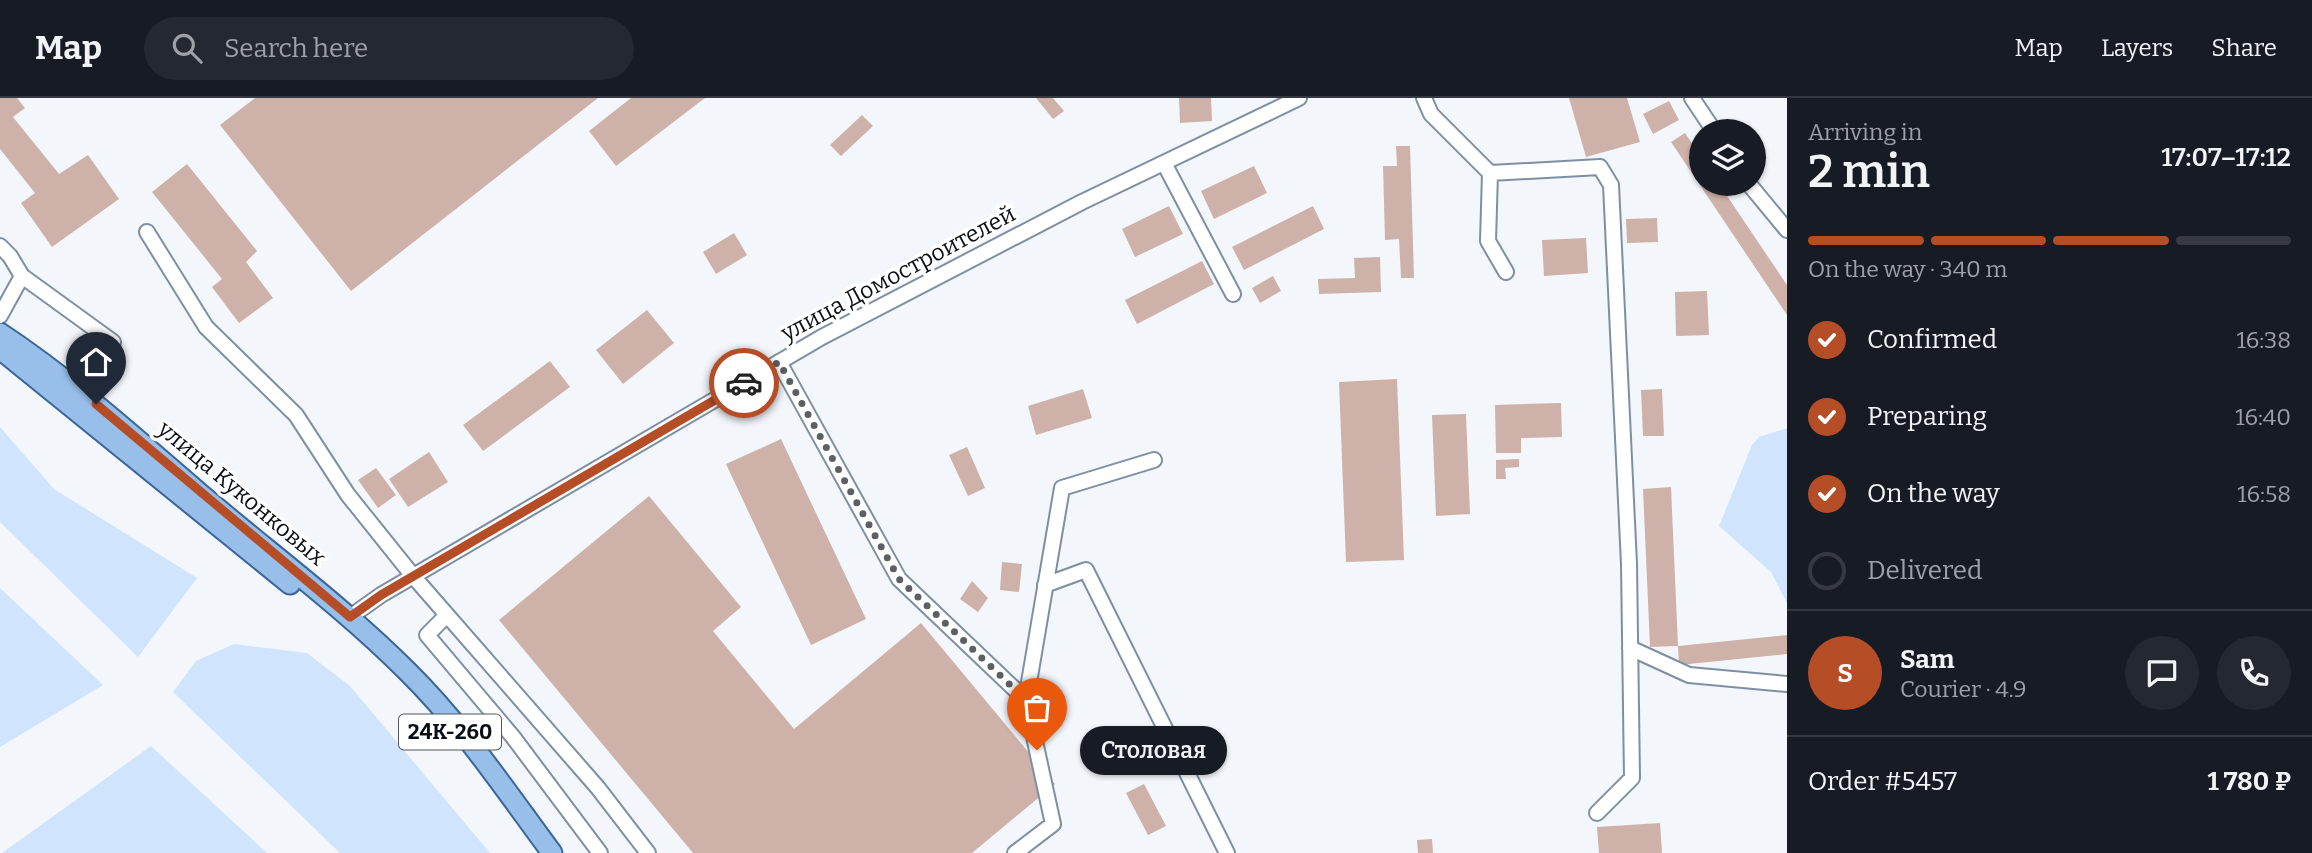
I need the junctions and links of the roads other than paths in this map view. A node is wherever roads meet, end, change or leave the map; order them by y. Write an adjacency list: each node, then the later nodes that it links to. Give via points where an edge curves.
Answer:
1 (1299, 98): 5 (street, улица Домостроителей)
2 (1424, 98): 6 (street, via 1431,114)
3 (1692, 98): 4 (street)
4 (1706, 119)
5 (1164, 163): 13 (street); 18 (street, улица Домостроителей)
6 (1490, 173): 11 (street, via 1488,241); 24 (street, via 1600,167 1611,184)
7 (1759, 196): 8 (street)
8 (1787, 230)
9 (147, 232): 20 (street, via 206,327 296,415 348,495)
10 (0, 246): 12 (street)
11 (1506, 272)
12 (22, 276): 14 (street); 16 (street)
13 (1233, 294)
14 (0, 316)
15 (0, 333): 23 (main road, улица Куконковых / 24К-260, via 133,433)
16 (113, 342)
17 (0, 349): 23 (main road, улица Куконковых)
18 (779, 362): 20 (street, улица Домостроителей); 26 (street, via 899,579)
19 (1154, 460): 21 (street, via 1062,488)
20 (413, 576): 22 (street); 23 (street, улица Домостроителей)
21 (1045, 585): 26 (street); 34 (street, via 1086,570)
22 (447, 615): 31 (street, via 427,635 513,737); 32 (street, via 598,788)
23 (346, 621): 29 (main road, 24К-260, via 435,714); 30 (main road, 24К-260, via 440,706)
24 (1630, 649): 25 (street, via 1689,675); 27 (street, via 1632,778)
25 (1787, 684)
26 (1026, 700): 28 (street, via 1053,824)
27 (1597, 813)
28 (1036, 847): 33 (street)
29 (541, 853)
30 (552, 853)
31 (600, 853)
32 (648, 853)
33 (1014, 853)
34 (1227, 853)

